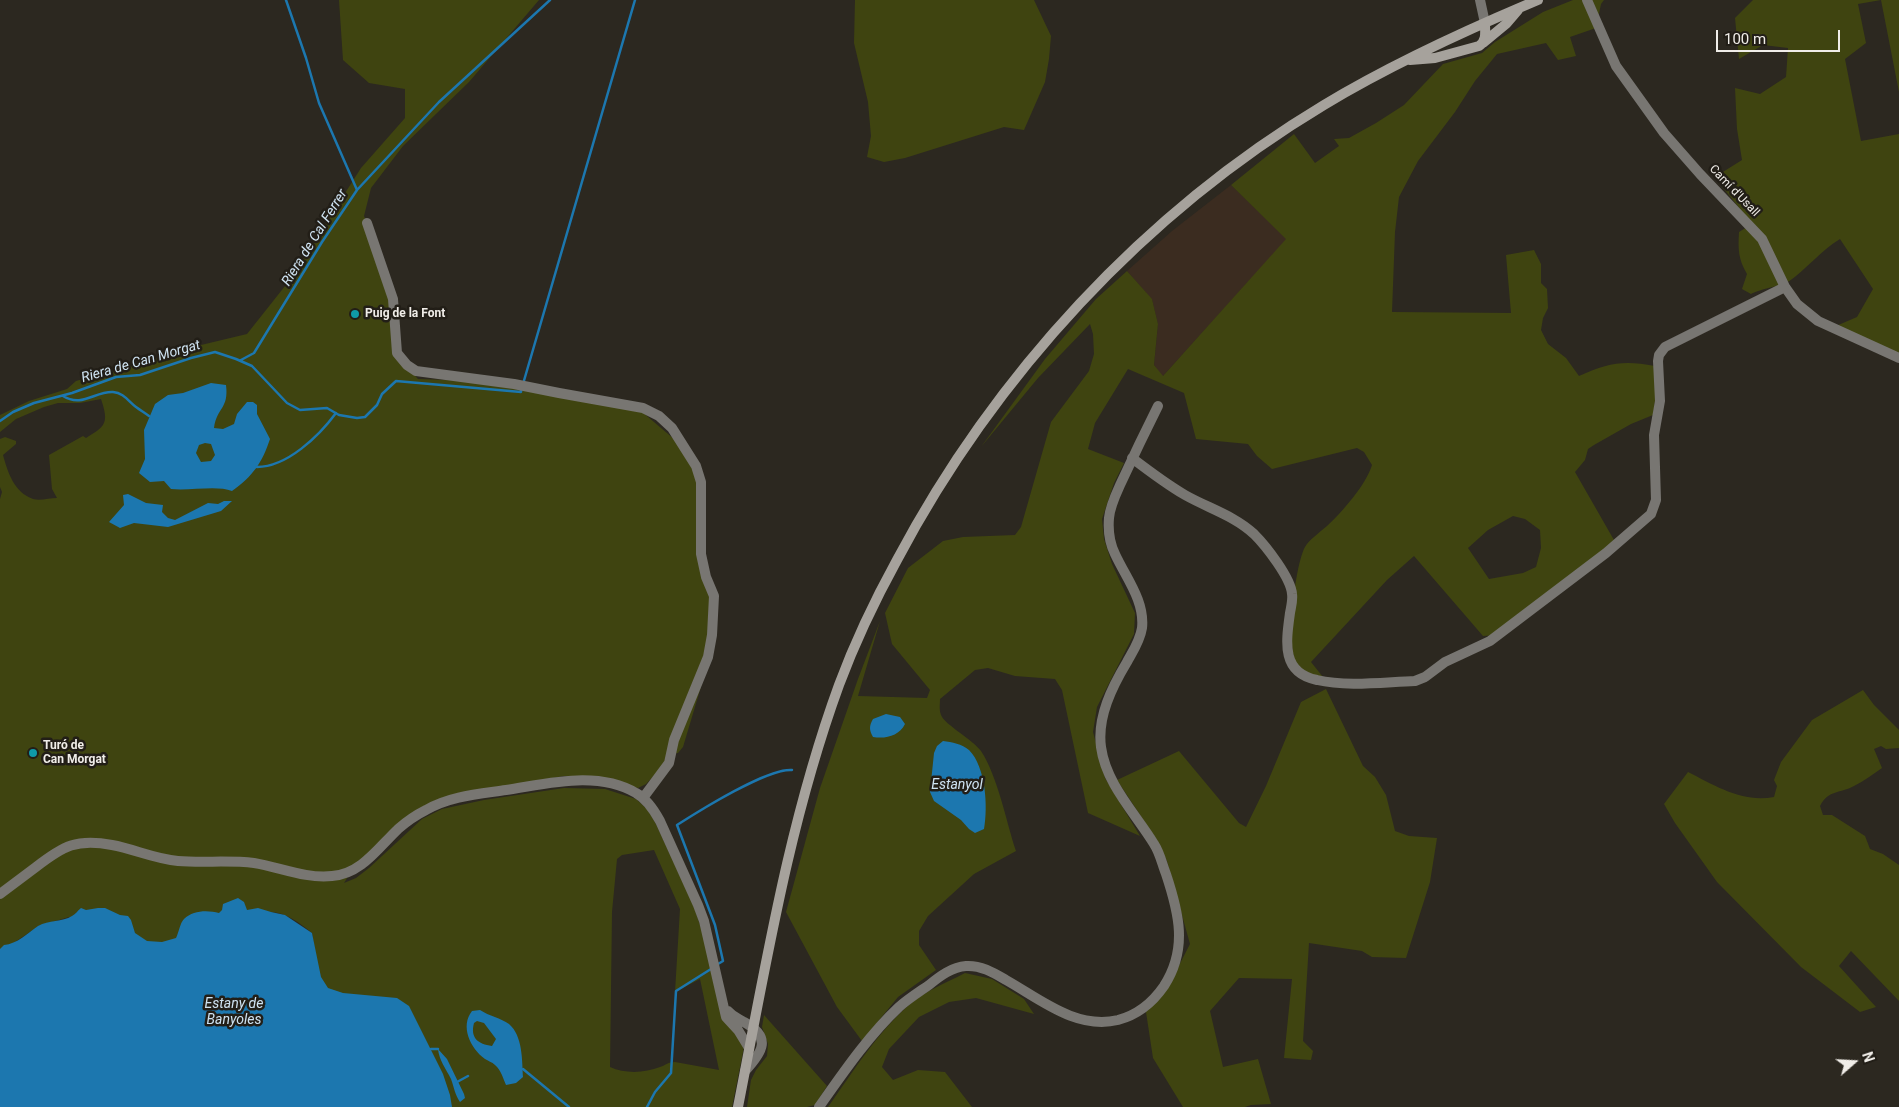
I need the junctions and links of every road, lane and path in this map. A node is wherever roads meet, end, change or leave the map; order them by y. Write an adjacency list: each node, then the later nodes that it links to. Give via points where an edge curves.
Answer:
1 (1480, 0): 5 (street)
2 (1538, 0): 4 (main road)
3 (1587, 0): 9 (street, Camí d'Usall, via 1616,66 1664,133 1762,239)
4 (1520, 8): 5 (main road); 6 (main road)
5 (1485, 23): 6 (main road); 7 (main road)
6 (1483, 43): 7 (main road, via 1435,58)
7 (1404, 60): 16 (main road, via 1321,107 1258,148 1160,226 1077,307 1030,360 964,449 931,500 881,590 840,681 799,808)
8 (368, 223): 13 (street, via 393,299 397,353 406,365 416,371 514,384 643,408 672,428 696,466 701,482 701,554 714,596 712,635 708,657 674,740 669,763)
9 (1785, 287): 10 (street, Camí d'Usall, via 1797,304 1818,321); 12 (street, via 1661,351 1658,361 1660,401 1654,435 1656,500 1651,514 1606,553 1490,641 1445,662 1425,678 1415,681 1330,683 1302,675 1293,667 1288,654 1293,595 1283,571 1246,528 1186,496)
10 (1899, 358)
11 (1158, 406): 12 (street)
12 (1132, 458): 23 (street, via 1113,502 1109,531 1114,552 1143,615 1142,631 1114,686 1099,732 1108,772 1156,847 1173,894 1180,938 1172,971 1163,988 1139,1012 1105,1023 1088,1022 1062,1012 981,967 954,969 942,974 899,1007 850,1063)
13 (643, 798): 14 (street, via 623,787 582,781 455,798 414,817 355,870 331,877 252,863 177,861 112,845 77,843 54,853); 15 (street, via 660,821 698,905)
14 (0, 894)
15 (723, 1004): 17 (street); 19 (street, via 726,1016)
16 (757, 1009): 17 (street); 18 (main road)
17 (738, 1019): 18 (street)
18 (753, 1028): 19 (street); 20 (main road); 21 (street, via 760,1035 761,1049)
19 (738, 1030): 20 (street)
20 (750, 1048): 21 (main road)
21 (745, 1071): 22 (main road)
22 (738, 1107)
23 (819, 1107)

